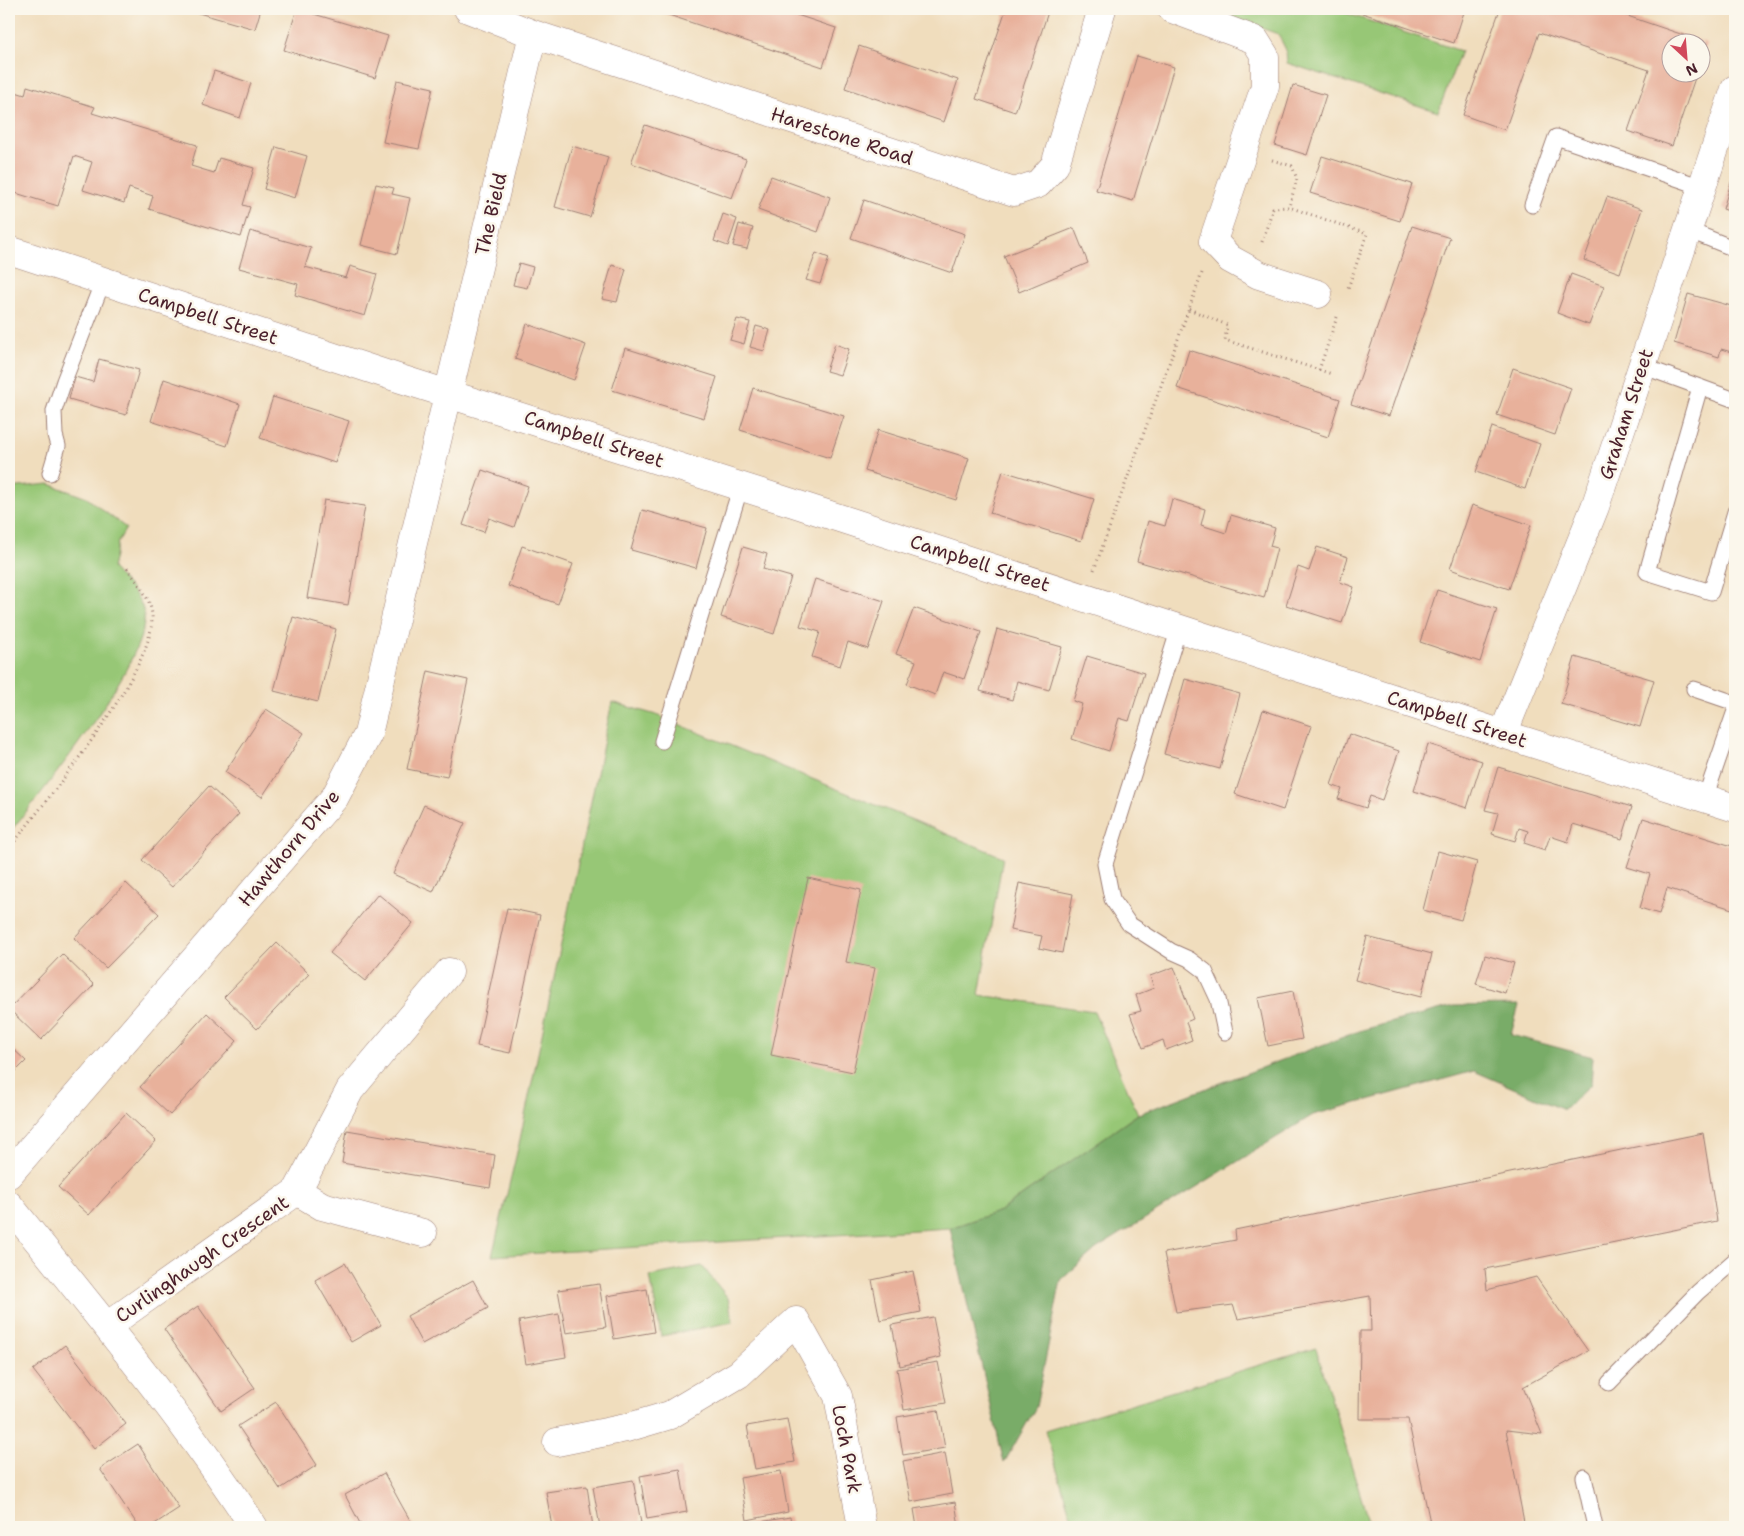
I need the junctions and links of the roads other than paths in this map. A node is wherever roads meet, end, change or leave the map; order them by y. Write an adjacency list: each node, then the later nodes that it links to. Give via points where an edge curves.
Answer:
1 (468, 9): 4 (street, Harestone Road)
2 (1102, 9): 4 (street, Harestone Road, via 1056,165 1038,184 1014,192)
3 (1172, 9): 12 (street, via 1255,40 1265,56 1265,86 1213,241 1230,259 1252,272)
4 (533, 34): 15 (street, The Bield)
5 (1735, 89): 6 (street, Graham Street)
6 (1702, 187): 7 (lane, via 1556,137); 8 (street, Graham Street)
7 (1532, 205)
8 (1688, 230): 9 (lane); 13 (street, Graham Street)
9 (1735, 249)
10 (9, 250): 11 (street, Campbell Street)
11 (103, 281): 15 (street, Campbell Street); 17 (lane, via 54,411 54,435 58,446)
12 (1318, 294)
13 (1642, 366): 14 (lane); 24 (street, Graham Street, via 1595,507)
14 (1700, 387): 16 (lane); 19 (lane, via 1647,572 1711,592)
15 (449, 393): 18 (street, Campbell Street); 30 (street, Hawthorn Drive, via 368,734 335,797)
16 (1735, 400)
17 (50, 473)
18 (741, 486): 20 (street, Campbell Street); 25 (lane)
19 (1735, 512)
20 (1179, 628): 24 (street, Campbell Street); 29 (lane, via 1105,864 1112,899 1129,924 1205,970 1218,999)
21 (1694, 689): 22 (lane)
22 (1735, 703)
23 (1735, 710): 26 (lane)
24 (1503, 734): 26 (street, Campbell Street)
25 (662, 742)
26 (1705, 798): 27 (street, Campbell Street)
27 (1735, 808)
28 (449, 972): 31 (street, Curlinghaugh Crescent, via 350,1090)
29 (1225, 1032)
30 (9, 1174)
31 (297, 1191): 33 (street, Curlinghaugh Crescent, via 322,1206); 35 (street, Curlinghaugh Crescent)
32 (9, 1205): 35 (street, Curlinghaugh Crescent)
33 (423, 1233)
34 (1735, 1260): 36 (lane, via 1698,1292)
35 (106, 1326): 39 (street, Curlinghaugh Crescent, via 222,1477)
36 (1609, 1383)
37 (557, 1442): 40 (street, Loch Park, via 670,1415 739,1374 796,1321 838,1396)
38 (1584, 1477): 41 (lane)
39 (254, 1527)
40 (862, 1527)
41 (1595, 1527)

